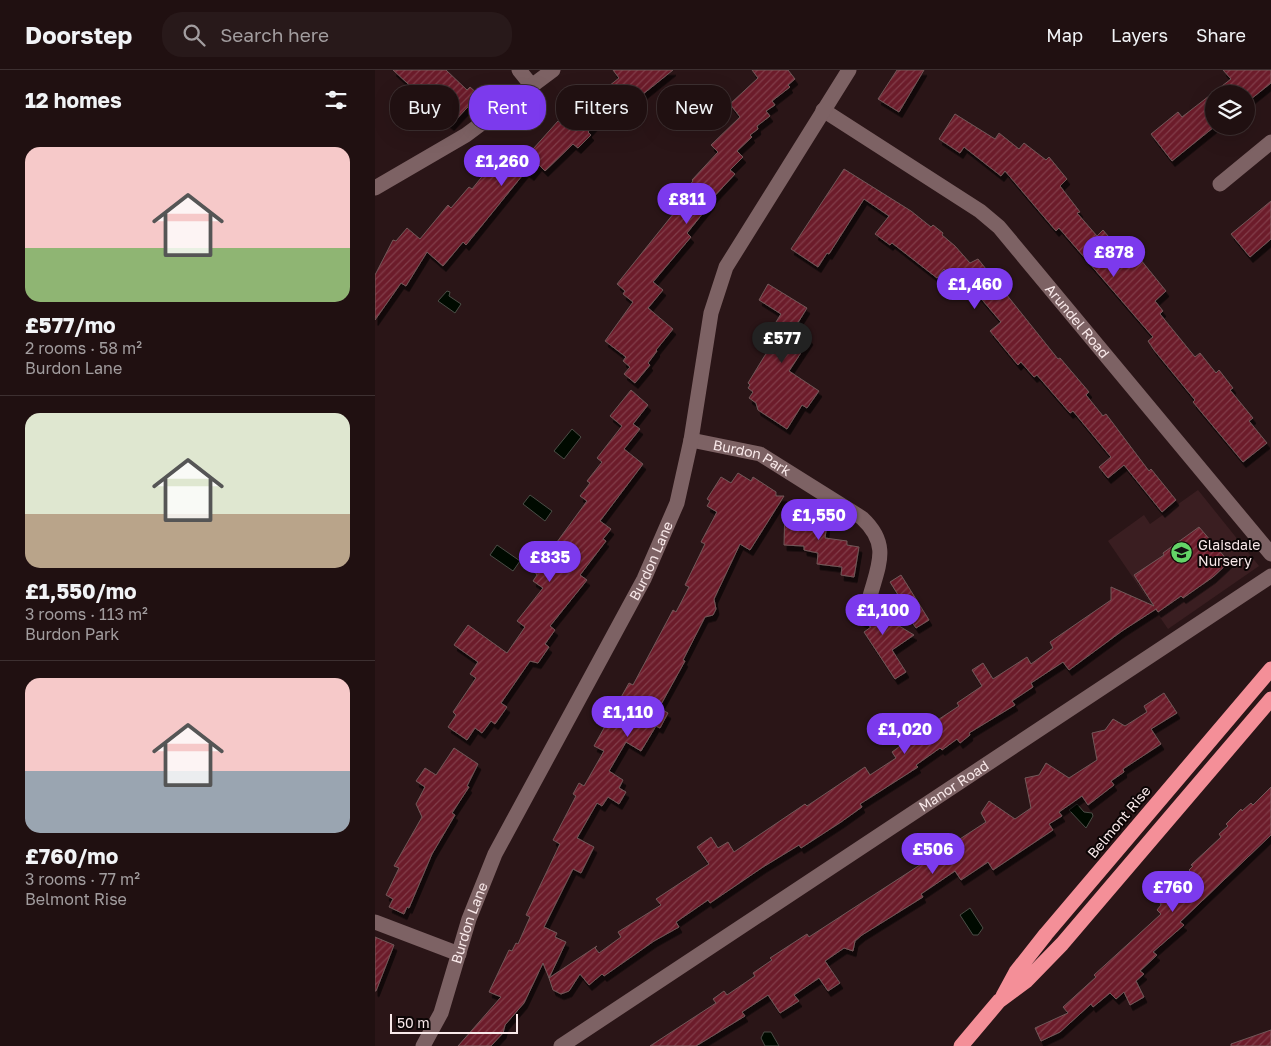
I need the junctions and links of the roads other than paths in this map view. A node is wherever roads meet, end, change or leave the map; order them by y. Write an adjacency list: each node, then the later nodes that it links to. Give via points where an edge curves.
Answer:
1 (519, 70): 4 (street)
2 (553, 70): 5 (street)
3 (849, 70): 6 (street, Burdon Lane)
4 (532, 85)
5 (534, 85)
6 (823, 110): 11 (street, Burdon Lane, via 726,267 709,323); 12 (street, Arundel Road, via 980,211 999,227)
7 (473, 130): 10 (street)
8 (1271, 142): 9 (street)
9 (1219, 184)
10 (375, 188)
11 (691, 440): 14 (street, Burdon Park, via 760,454 862,518 871,526 881,549); 18 (street, Burdon Lane, via 677,503 657,553 495,854)
12 (1271, 554)
13 (1268, 584): 21 (street, Manor Road)
14 (870, 596)
15 (1271, 669): 19 (highway, Belmont Rise, via 1046,934 1016,972)
16 (1271, 699): 19 (highway, Belmont Rise, via 1062,944 1027,981)
17 (375, 922): 18 (street)
18 (459, 954): 20 (street, Burdon Lane, via 441,1013)
19 (999, 1002): 22 (highway, Belmont Rise)
20 (423, 1046)
21 (561, 1046)
22 (961, 1046)

